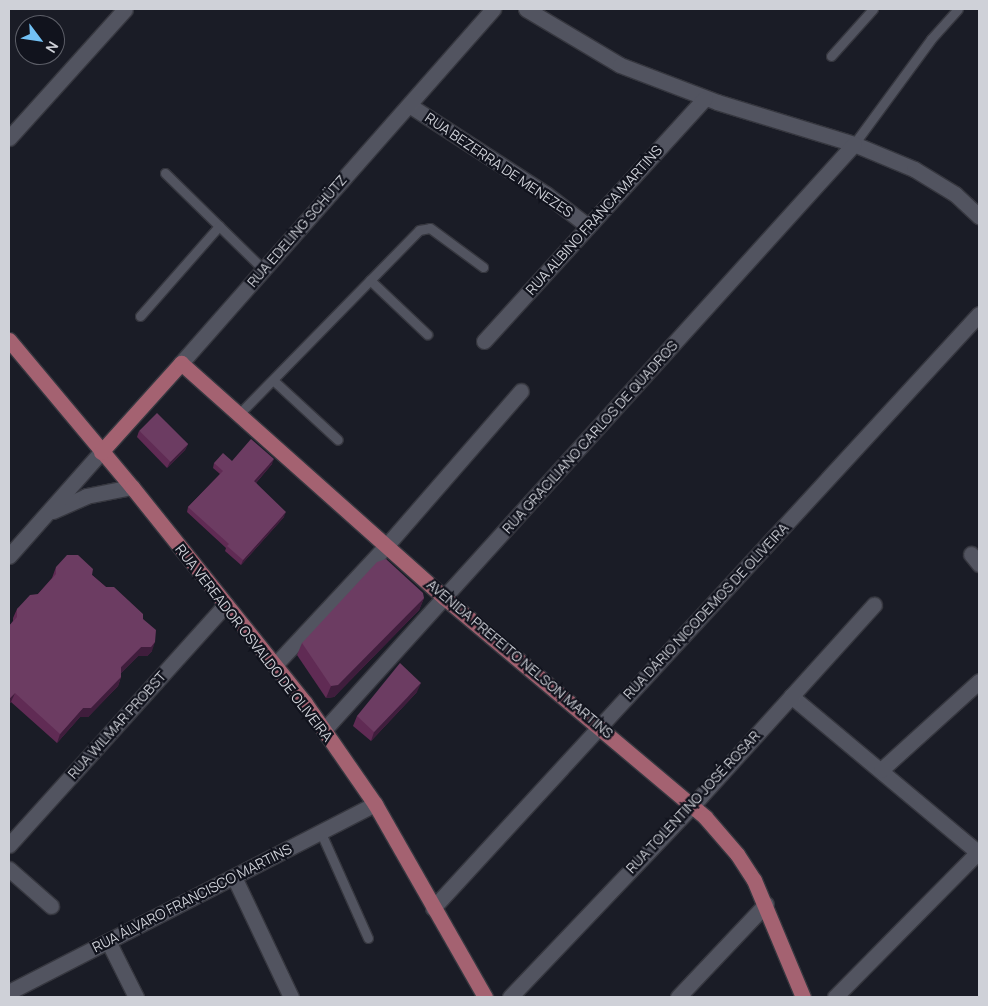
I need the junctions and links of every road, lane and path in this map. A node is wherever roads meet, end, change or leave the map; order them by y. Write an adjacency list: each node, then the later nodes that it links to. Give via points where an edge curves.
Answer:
1 (125, 9): 9 (street)
2 (493, 9): 8 (street, RUA EDELING SCHÜTZ)
3 (526, 9): 7 (street, via 620,65)
4 (874, 9): 6 (lane)
5 (958, 9): 10 (lane)
6 (831, 56)
7 (705, 98): 10 (street); 14 (street, RUA ALBINO FRANCA MARTINS)
8 (409, 105): 14 (street, RUA BEZERRA DE MENEZES, via 546,194); 16 (street, RUA EDELING SCHÜTZ)
9 (9, 138)
10 (854, 144): 12 (street, via 938,182); 33 (street, RUA GRACILIANO CARLOS DE QUADROS)
11 (166, 173): 13 (lane)
12 (979, 216)
13 (219, 226): 16 (lane); 19 (lane)
14 (588, 226): 22 (street, RUA ALBINO FRANCA MARTINS)
15 (483, 267): 17 (lane, via 430,228 419,230)
16 (263, 269): 23 (street, RUA EDELING SCHÜTZ)
17 (370, 280): 20 (lane); 24 (lane)
18 (979, 314): 39 (street, RUA DÁRIO NICODEMOS DE OLIVEIRA)
19 (140, 316)
20 (427, 334)
21 (9, 340): 28 (main road, RUA VEREADOR OSVALDO DE OLIVEIRA)
22 (484, 341)
23 (181, 363): 26 (main road, AVENIDA PREFEITO NELSON MARTINS); 28 (main road, RUA EDELING SCHÜTZ)
24 (273, 380): 26 (lane); 27 (lane)
25 (521, 390): 31 (street)
26 (239, 414): 31 (main road, AVENIDA PREFEITO NELSON MARTINS)
27 (338, 440)
28 (101, 452): 29 (main road, RUA VEREADOR OSVALDO DE OLIVEIRA); 30 (street)
29 (132, 487): 30 (street, via 86,496); 34 (main road, RUA VEREADOR OSVALDO DE OLIVEIRA)
30 (45, 515): 32 (street)
31 (388, 546): 33 (main road, AVENIDA PREFEITO NELSON MARTINS); 36 (street)
32 (9, 556)
33 (445, 598): 39 (main road, AVENIDA PREFEITO NELSON MARTINS); 40 (street, RUA GRACILIANO CARLOS DE QUADROS)
34 (226, 604): 36 (main road, RUA VEREADOR OSVALDO DE OLIVEIRA); 45 (street, RUA WILMAR PROBST)
35 (874, 605): 38 (street, RUA TOLENTINO JOSÉ ROSAR)
36 (275, 665): 40 (main road, RUA VEREADOR OSVALDO DE OLIVEIRA)
37 (979, 681): 41 (street)
38 (790, 696): 41 (street); 43 (street, RUA TOLENTINO JOSÉ ROSAR)
39 (600, 727): 43 (main road, AVENIDA PREFEITO NELSON MARTINS); 51 (street, RUA DÁRIO NICODEMOS DE OLIVEIRA)
40 (324, 730): 42 (main road, RUA VEREADOR OSVALDO DE OLIVEIRA)
41 (881, 770): 46 (street)
42 (375, 804): 44 (street, RUA ÁLVARO FRANCISCO MARTINS); 51 (main road, RUA VEREADOR OSVALDO DE OLIVEIRA)
43 (693, 805): 49 (main road, AVENIDA PREFEITO NELSON MARTINS, via 737,854); 58 (street, RUA TOLENTINO JOSÉ ROSAR)
44 (321, 833): 48 (street, RUA ÁLVARO FRANCISCO MARTINS); 52 (lane)
45 (9, 845)
46 (979, 852): 61 (street)
47 (9, 869): 50 (street)
48 (234, 878): 53 (street, RUA ÁLVARO FRANCISCO MARTINS); 56 (street)
49 (766, 904): 59 (street); 60 (main road, AVENIDA PREFEITO NELSON MARTINS)
50 (51, 906)
51 (433, 908): 57 (main road, RUA VEREADOR OSVALDO DE OLIVEIRA)
52 (368, 938)
53 (108, 941): 54 (street, RUA ÁLVARO FRANCISCO MARTINS); 55 (street)
54 (9, 992)
55 (136, 997)
56 (291, 997)
57 (484, 997)
58 (510, 997)
59 (678, 997)
60 (803, 997)
61 (835, 997)

